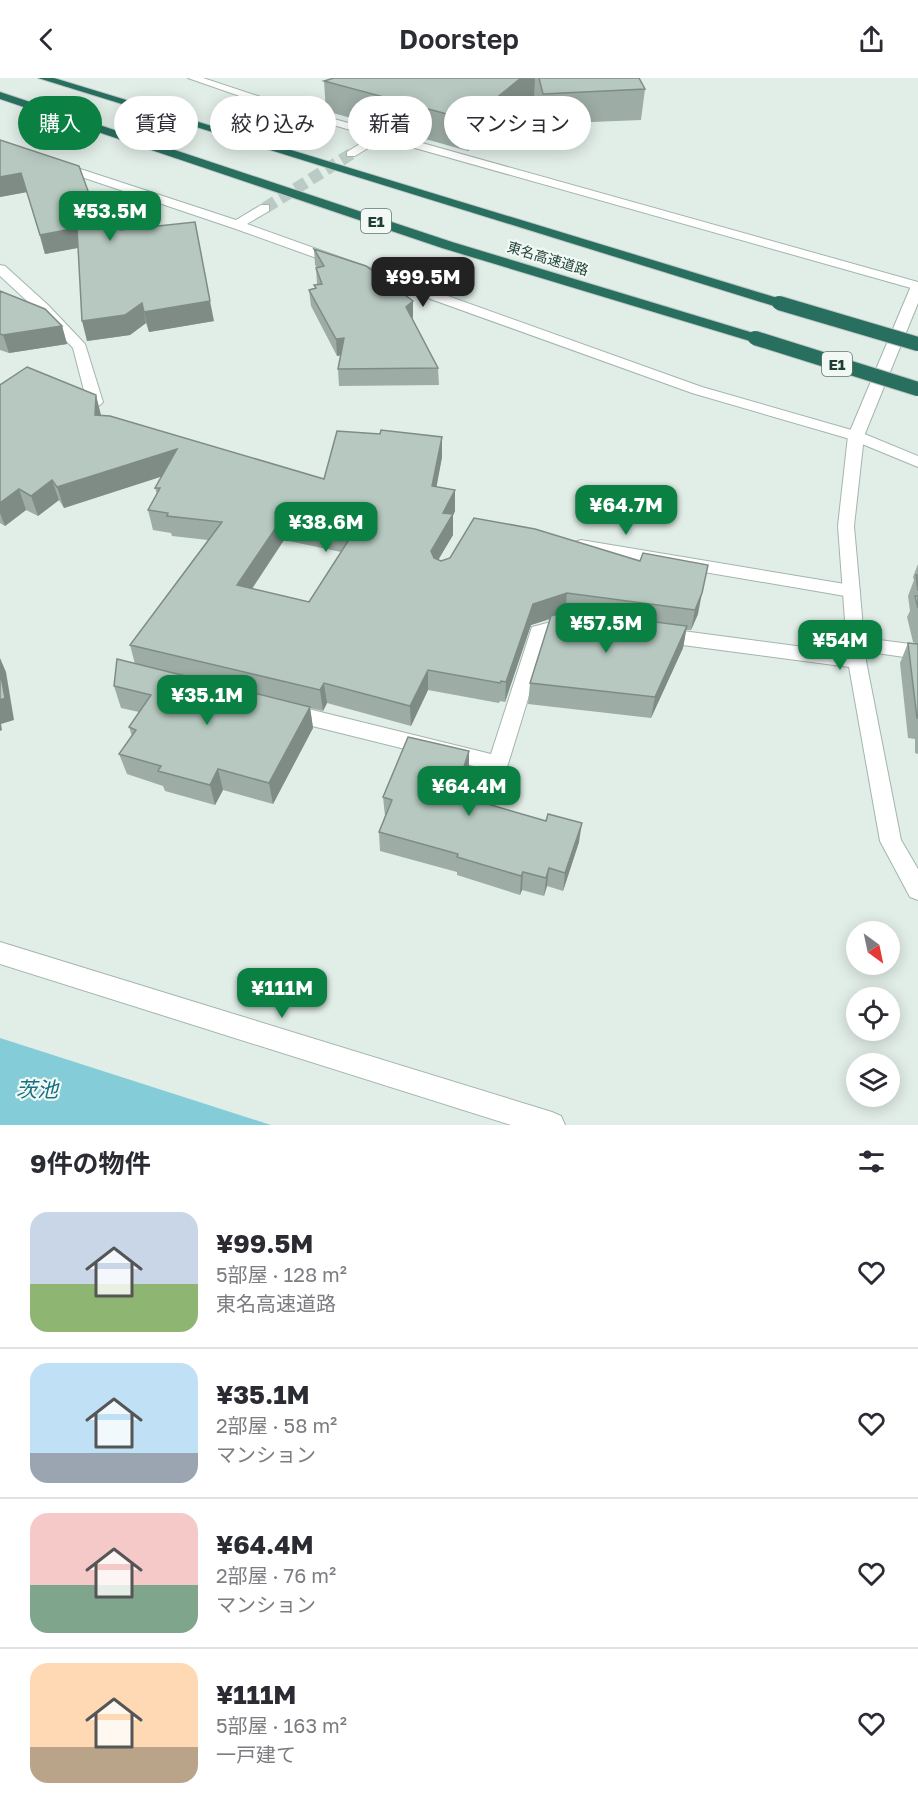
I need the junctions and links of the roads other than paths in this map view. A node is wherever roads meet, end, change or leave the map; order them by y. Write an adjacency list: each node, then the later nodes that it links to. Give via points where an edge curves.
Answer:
1 (43, 78): 13 (highway, 東名高速道路 / E1, bridge)
2 (193, 78): 4 (street)
3 (0, 95): 14 (highway, 東名高速道路 / E1, bridge, via 447,245)
4 (348, 125)
5 (432, 148): 12 (street)
6 (358, 150): 7 (street)
7 (351, 154)
8 (45, 161): 10 (street)
9 (265, 208): 10 (street)
10 (237, 225): 16 (street, via 698,390)
11 (0, 269): 15 (street, via 80,346)
12 (918, 286): 16 (street)
13 (918, 344)
14 (918, 389)
15 (95, 402)
16 (856, 436): 17 (street); 19 (street, via 846,526)
17 (918, 462)
18 (561, 543): 19 (street)
19 (851, 591): 22 (street)
20 (589, 626): 24 (street, via 565,623 539,632 498,764)
21 (647, 634): 22 (street)
22 (857, 652): 23 (street); 25 (street, via 891,841)
23 (918, 652)
24 (268, 707)
25 (918, 890)
26 (0, 953): 27 (street)
27 (552, 1125)

